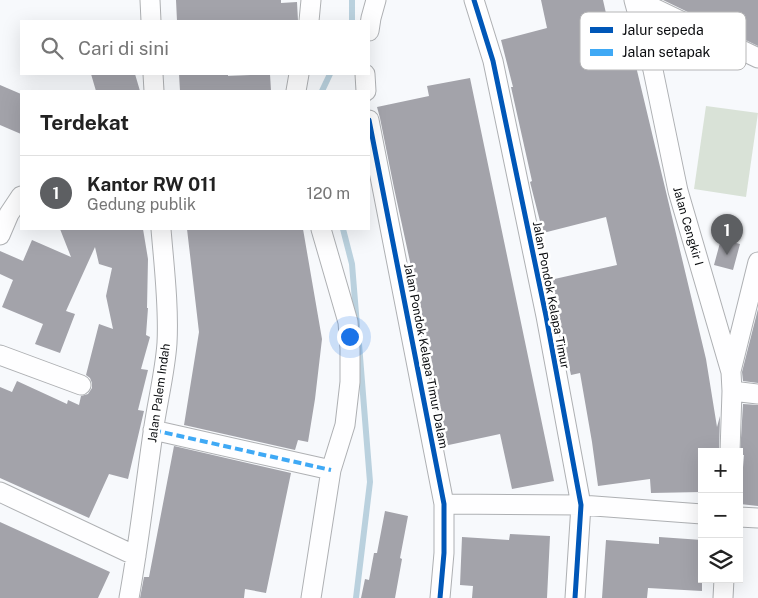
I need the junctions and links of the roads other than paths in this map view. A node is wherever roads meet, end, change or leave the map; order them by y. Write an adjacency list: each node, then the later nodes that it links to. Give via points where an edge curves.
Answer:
1 (150, 0): 7 (street)
2 (311, 0): 8 (street)
3 (376, 0): 9 (street)
4 (474, 0): 34 (street, Jalan Pondok Kelapa Timur, via 493,61 546,316)
5 (636, 0): 6 (street)
6 (661, 12)
7 (151, 20)
8 (309, 20)
9 (370, 24)
10 (746, 52): 11 (street)
11 (758, 58)
12 (653, 70): 26 (street, Jalan Cengkir I, via 678,191)
13 (153, 75): 16 (street)
14 (299, 75): 17 (street)
15 (365, 75): 18 (street)
16 (154, 90)
17 (296, 90)
18 (366, 90)
19 (370, 125): 33 (street, Jalan Pondok Kelapa Timur Dalam)
20 (20, 198): 23 (street)
21 (161, 230): 29 (street, Jalan Palem Indah, via 167,342)
22 (321, 230): 31 (street, via 348,322 350,349 345,425)
23 (0, 235)
24 (758, 262): 26 (street)
25 (0, 354): 27 (street)
26 (731, 382): 28 (street); 30 (street, Jalan Cengkir I)
27 (81, 385)
28 (758, 394)
29 (153, 430): 31 (street); 38 (street, Jalan Palem Indah)
30 (730, 448)
31 (331, 470): 41 (street)
32 (0, 492): 38 (street)
33 (444, 504): 34 (street); 42 (street, Jalan Pondok Kelapa Timur Dalam)
34 (581, 506): 35 (street); 43 (street, Jalan Pondok Kelapa Timur)
35 (698, 514)
36 (743, 517): 37 (street)
37 (758, 518)
38 (136, 556): 40 (street, Jalan Palem Indah)
39 (724, 583): 44 (street)
40 (129, 598)
41 (311, 598)
42 (440, 598)
43 (575, 598)
44 (724, 598)

